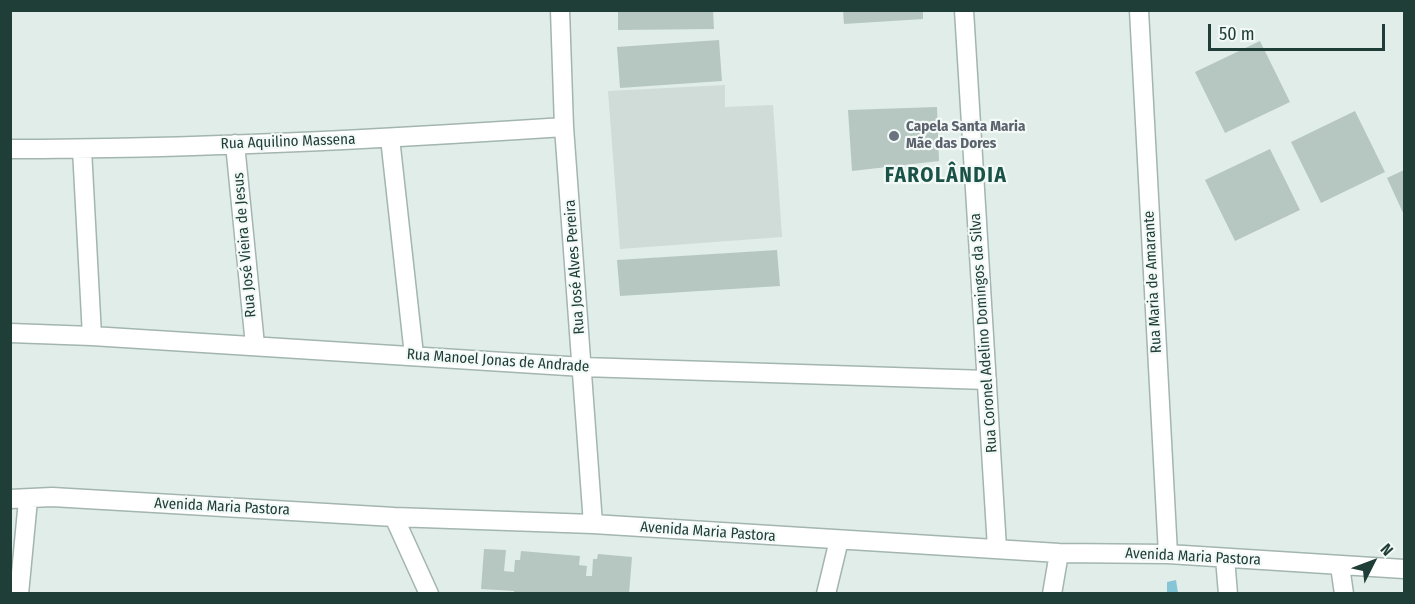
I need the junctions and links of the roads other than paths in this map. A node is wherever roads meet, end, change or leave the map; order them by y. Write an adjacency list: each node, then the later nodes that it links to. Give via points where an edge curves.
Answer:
1 (560, 10): 4 (street, Rua José Alves Pereira)
2 (964, 10): 14 (street, Rua Coronel Adelino Domingos da Silva)
3 (1139, 10): 21 (street, Rua Maria de Amarante)
4 (564, 126): 5 (street, Rua Aquilino Massena); 13 (street, Rua José Alves Pereira)
5 (390, 138): 6 (street, Rua Aquilino Massena); 12 (street)
6 (235, 144): 8 (street, Rua Aquilino Massena); 11 (street, Rua José Vieira de Jesus)
7 (10, 149): 8 (street, Rua Aquilino Massena)
8 (82, 149): 10 (street)
9 (10, 333): 10 (street, Rua Manoel Jonas de Andrade)
10 (92, 336): 11 (street, Rua Manoel Jonas de Andrade)
11 (255, 345): 12 (street, Rua Manoel Jonas de Andrade)
12 (414, 355): 13 (street, Rua Manoel Jonas de Andrade)
13 (583, 367): 14 (street, Rua Manoel Jonas de Andrade); 17 (street, Rua José Alves Pereira)
14 (987, 380): 19 (street, Rua Coronel Adelino Domingos da Silva)
15 (19, 499): 16 (street, Avenida Maria Pastora, via 52,497); 25 (street)
16 (394, 517): 17 (street, Avenida Maria Pastora); 26 (street)
17 (593, 524): 18 (street, Avenida Maria Pastora)
18 (839, 540): 19 (street, Avenida Maria Pastora); 27 (street)
19 (997, 548): 20 (street, Avenida Maria Pastora)
20 (1059, 553): 21 (street, Avenida Maria Pastora); 28 (street)
21 (1168, 554): 22 (street, Avenida Maria Pastora)
22 (1225, 558): 23 (street, Avenida Maria Pastora); 29 (street)
23 (1340, 566): 24 (street, Avenida Maria Pastora); 30 (street)
24 (1404, 569)
25 (19, 594)
26 (429, 594)
27 (826, 594)
28 (1052, 594)
29 (1228, 594)
30 (1344, 594)

